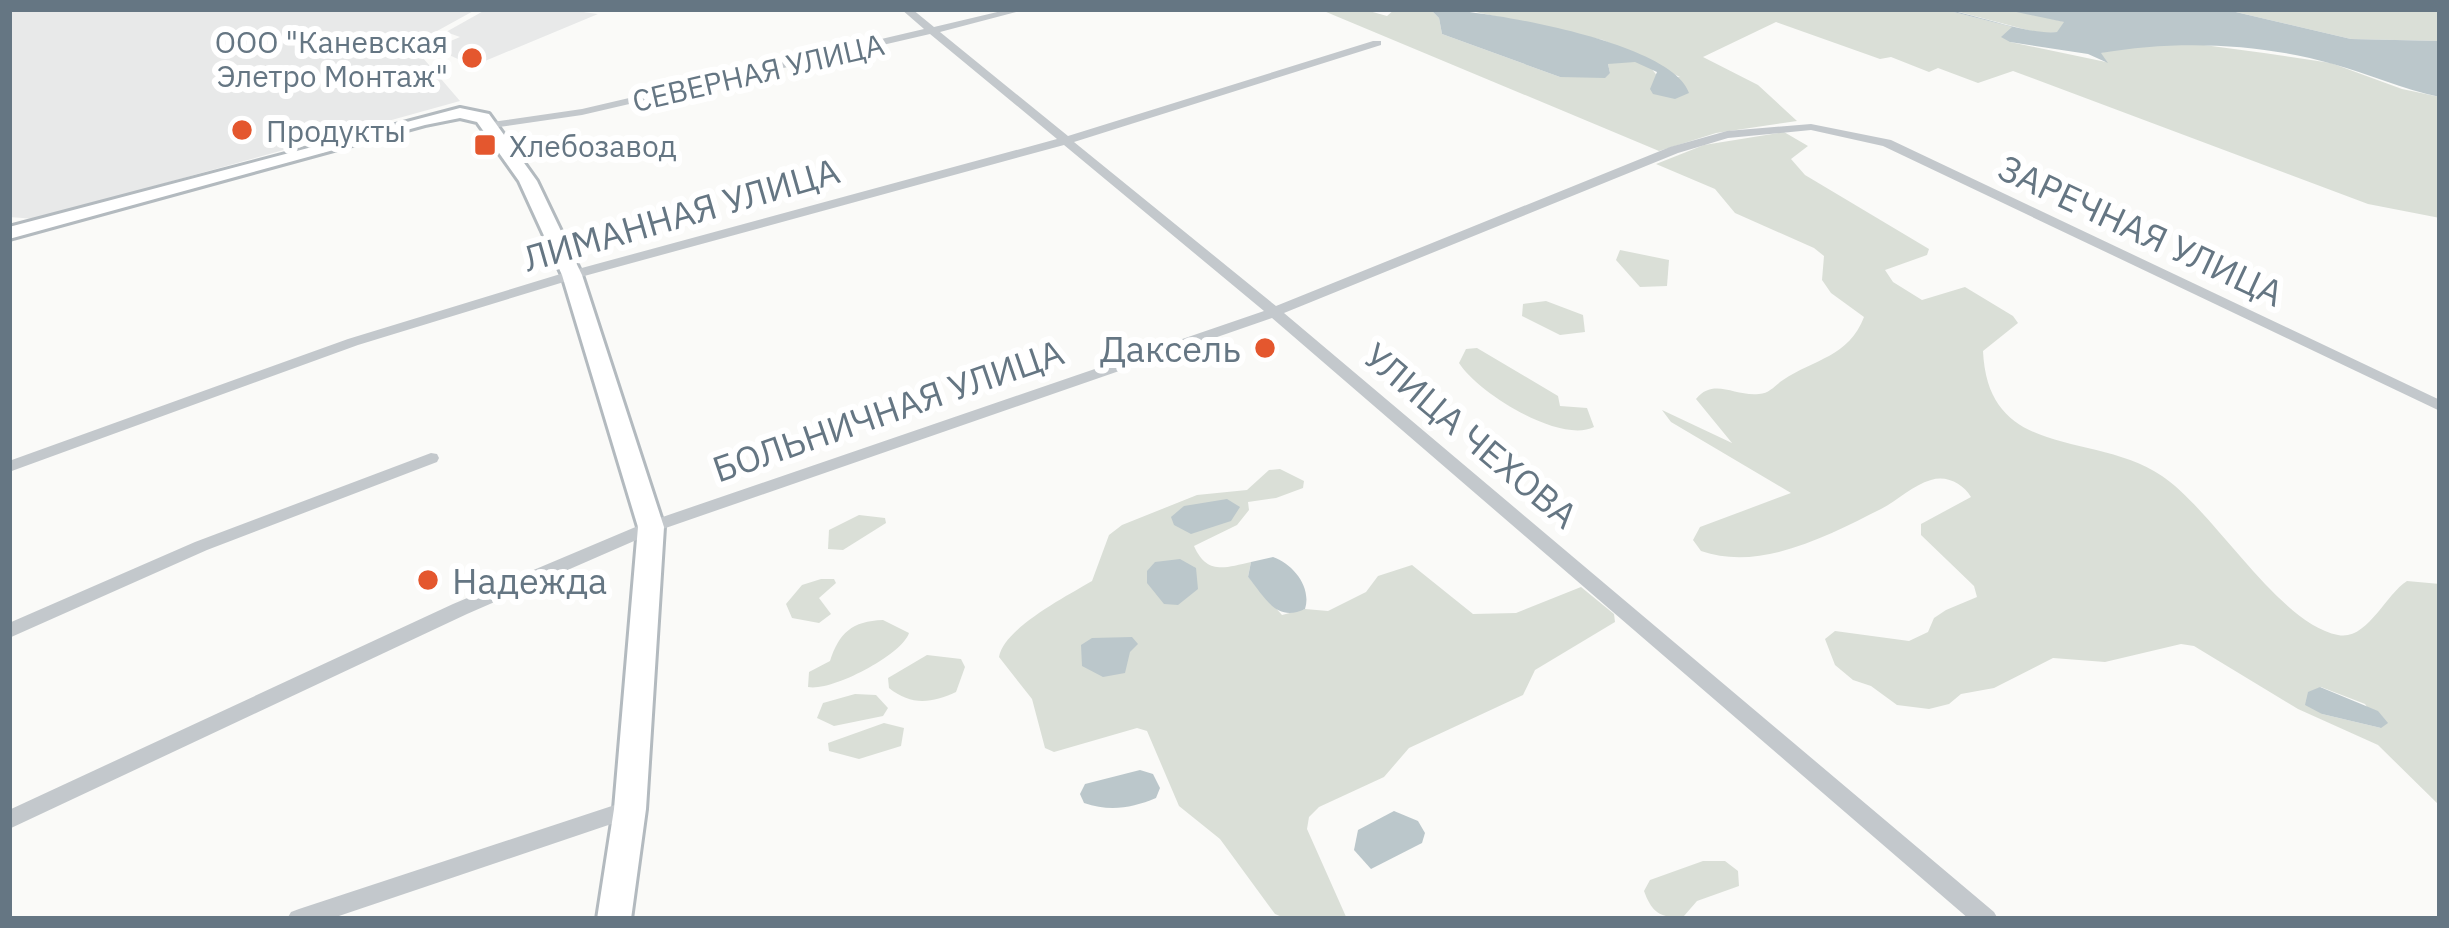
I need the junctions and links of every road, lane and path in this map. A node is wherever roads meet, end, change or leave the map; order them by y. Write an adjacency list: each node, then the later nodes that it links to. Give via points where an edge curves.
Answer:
1 (906, 9): 3 (street, УЛИЦА ЧЕХОВА)
2 (1023, 9): 3 (street, СЕВЕРНАЯ УЛИЦА)
3 (934, 33): 5 (street, СЕВЕРНАЯ УЛИЦА, via 582,112); 7 (street, УЛИЦА ЧЕХОВА)
4 (1377, 43): 7 (street, ЛИМАННАЯ УЛИЦА)
5 (483, 120): 8 (street, СЕВЕРНАЯ УЛИЦА, via 393,127); 9 (street, via 528,181)
6 (1810, 127): 10 (street, БОЛЬНИЧНАЯ УЛИЦА, via 1727,134 1674,150); 11 (street, ЗАРЕЧНАЯ УЛИЦА, via 1899,148)
7 (1068, 140): 9 (street, ЛИМАННАЯ УЛИЦА); 10 (street, УЛИЦА ЧЕХОВА)
8 (9, 233)
9 (572, 275): 13 (street, ЛИМАННАЯ УЛИЦА, via 331,349); 14 (street)
10 (1274, 312): 14 (street, БОЛЬНИЧНАЯ УЛИЦА); 20 (street, УЛИЦА ЧЕХОВА)
11 (2440, 406)
12 (431, 458): 15 (street, via 201,546)
13 (9, 466)
14 (651, 527): 16 (street); 17 (street, БОЛЬНИЧНАЯ УЛИЦА)
15 (9, 632)
16 (630, 808): 18 (street); 19 (street)
17 (9, 820)
18 (299, 919)
19 (614, 919)
20 (1986, 919)

